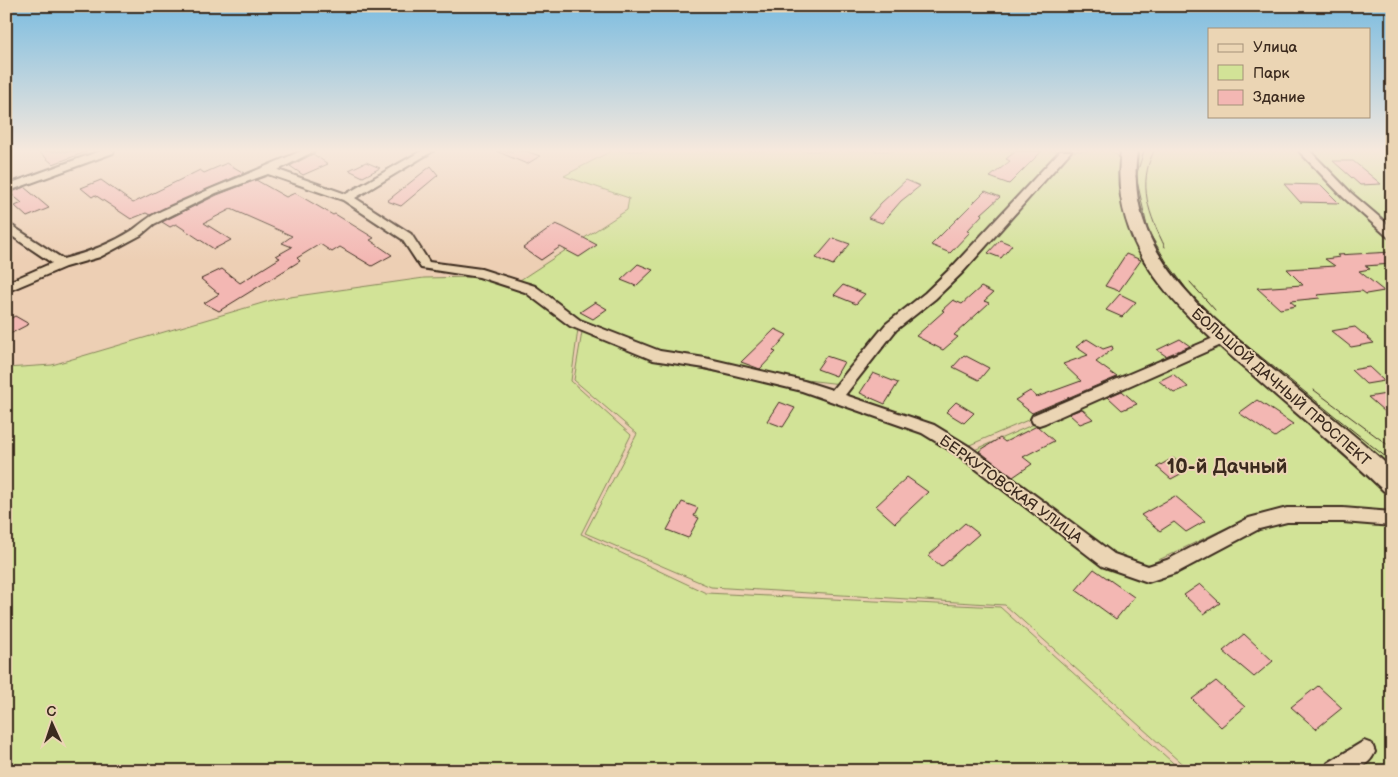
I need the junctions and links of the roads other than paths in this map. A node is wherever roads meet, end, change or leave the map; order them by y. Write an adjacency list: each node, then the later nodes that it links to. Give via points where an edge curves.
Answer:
1 (222, 187): 10 (street, via 150,221 137,232 96,254)
2 (317, 187): 7 (street, БЕРКУТОВСКАЯ УЛИЦА)
3 (366, 187): 7 (street)
4 (1033, 187): 13 (street, via 957,270 891,327)
5 (1126, 187): 12 (main road, БОЛЬШОЙ ДАЧНЫЙ ПРОСПЕКТ, via 1135,223 1159,268 1188,306)
6 (1339, 187): 9 (street)
7 (347, 198): 13 (street, БЕРКУТОВСКАЯ УЛИЦА, via 407,237 425,265 480,274 530,288 576,323 658,356 705,363)
8 (10, 228): 10 (street)
9 (1392, 234)
10 (61, 264): 11 (street)
11 (6, 288)
12 (1223, 339): 14 (street); 15 (main road, БОЛЬШОЙ ДАЧНЫЙ ПРОСПЕКТ)
13 (836, 396): 16 (street, БЕРКУТОВСКАЯ УЛИЦА, via 928,429 964,451 1108,560 1148,574 1172,566 1255,523 1287,515)
14 (1039, 419)
15 (1392, 484)
16 (1392, 519)
17 (1364, 752): 18 (street)
18 (1336, 771)

